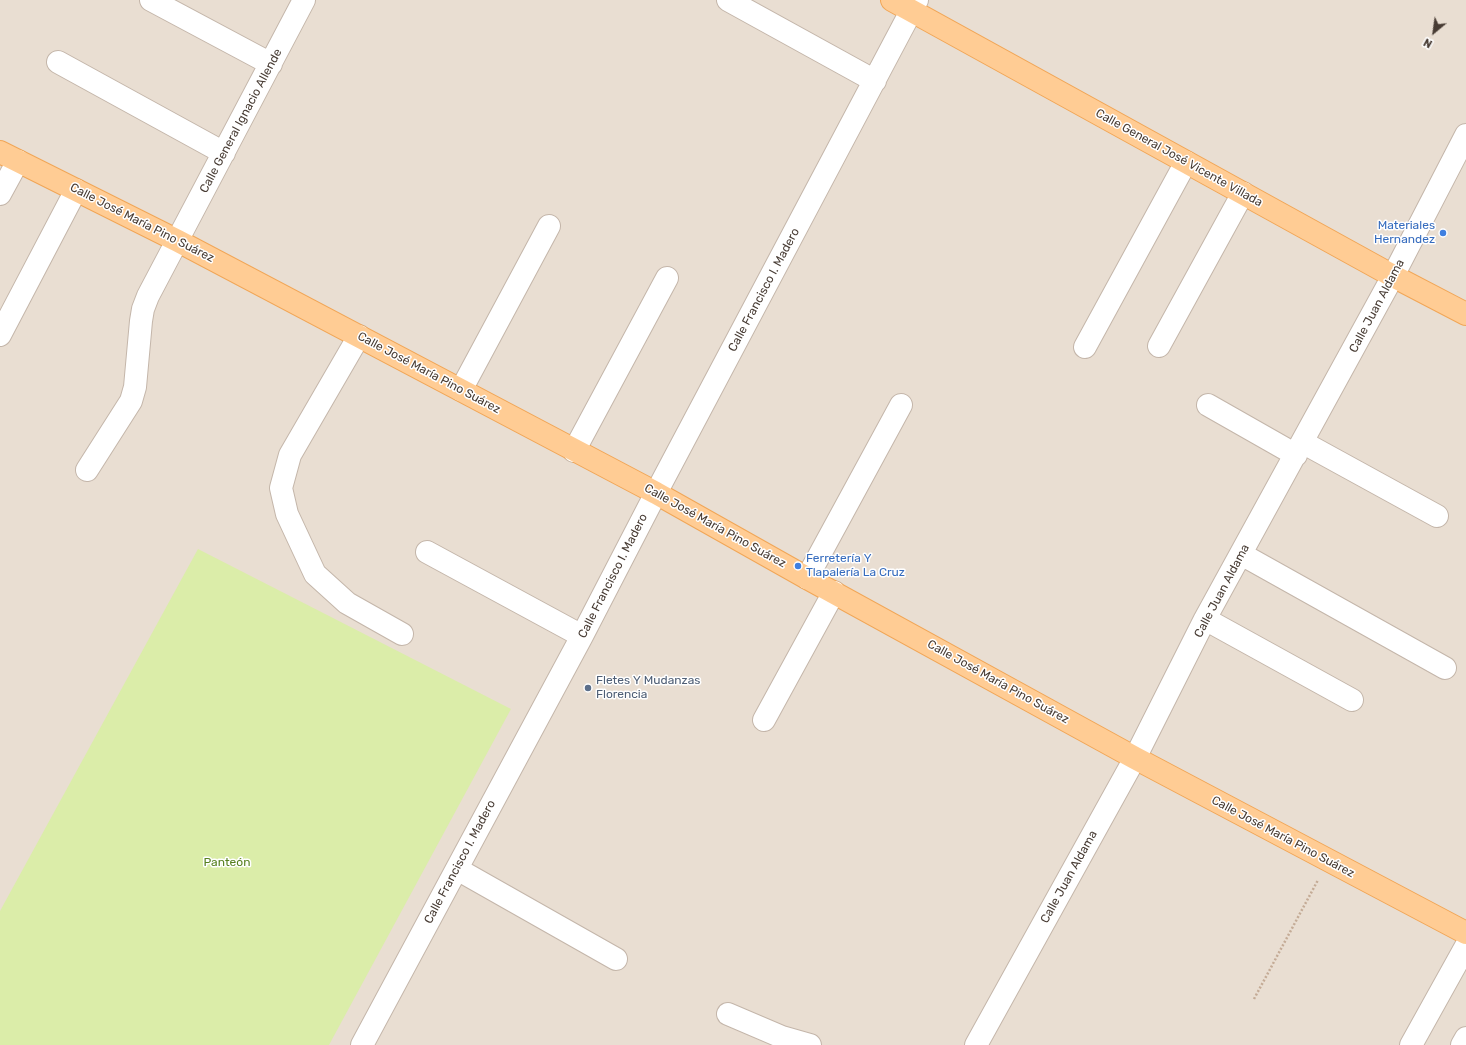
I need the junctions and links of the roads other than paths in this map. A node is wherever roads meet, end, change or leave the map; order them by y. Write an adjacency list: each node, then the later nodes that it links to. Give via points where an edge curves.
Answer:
1 (151, 0): 7 (street)
2 (304, 0): 7 (street, Calle General Ignacio Allende)
3 (728, 0): 8 (street)
4 (892, 0): 5 (main road, Calle General José Vicente Villada)
5 (914, 5): 8 (street, Calle Francisco I. Madero); 12 (main road, Calle General José Vicente Villada)
6 (58, 62): 10 (street)
7 (271, 64): 10 (street, Calle General Ignacio Allende)
8 (875, 81): 31 (street, Calle Francisco I. Madero)
9 (1466, 135): 18 (street, Calle Juan Aldama)
10 (224, 153): 17 (street, Calle General Ignacio Allende)
11 (9, 157): 13 (main road, Calle José María Pino Suárez); 15 (street)
12 (1186, 162): 14 (main road, Calle General José Vicente Villada); 24 (street)
13 (76, 190): 17 (main road, Calle José María Pino Suárez); 21 (street)
14 (1243, 193): 18 (main road, Calle General José Vicente Villada); 23 (street)
15 (0, 194)
16 (549, 226): 25 (street)
17 (178, 241): 22 (main road, Calle José María Pino Suárez); 30 (street, Calle General Ignacio Allende, via 143,309 135,388 131,401)
18 (1393, 276): 20 (main road, Calle General José Vicente Villada); 28 (street, Calle Juan Aldama)
19 (667, 278): 29 (street)
20 (1466, 314)
21 (0, 335)
22 (359, 336): 25 (main road, Calle José María Pino Suárez); 38 (street, via 290,455 280,488 287,514 315,574 347,603)
23 (1159, 346)
24 (1085, 347)
25 (461, 390): 29 (main road, Calle José María Pino Suárez)
26 (901, 405): 35 (street)
27 (1208, 405): 28 (street)
28 (1299, 448): 32 (street); 34 (street, Calle Juan Aldama)
29 (574, 451): 31 (main road, Calle José María Pino Suárez)
30 (87, 470)
31 (656, 493): 35 (main road, Calle José María Pino Suárez); 39 (street, Calle Francisco I. Madero)
32 (1437, 516)
33 (427, 552): 39 (street)
34 (1241, 554): 37 (street, Calle Juan Aldama); 40 (street)
35 (807, 578): 36 (main road, Calle José María Pino Suárez)
36 (834, 592): 42 (street); 43 (main road, Calle José María Pino Suárez)
37 (1205, 619): 41 (street); 43 (street, Calle Juan Aldama)
38 (402, 634)
39 (582, 636): 44 (street, Calle Francisco I. Madero)
40 (1445, 668)
41 (1352, 700)
42 (764, 720)
43 (1135, 758): 45 (main road, Calle José María Pino Suárez); 52 (street, Calle Juan Aldama)
44 (457, 869): 47 (street); 50 (street, Calle Francisco I. Madero)
45 (1466, 933)
46 (1466, 946): 53 (street)
47 (616, 959)
48 (728, 1014): 51 (street, via 782,1037)
49 (1466, 1038): 54 (street)
50 (362, 1045)
51 (810, 1045)
52 (976, 1045)
53 (1411, 1045)
54 (1462, 1045)

